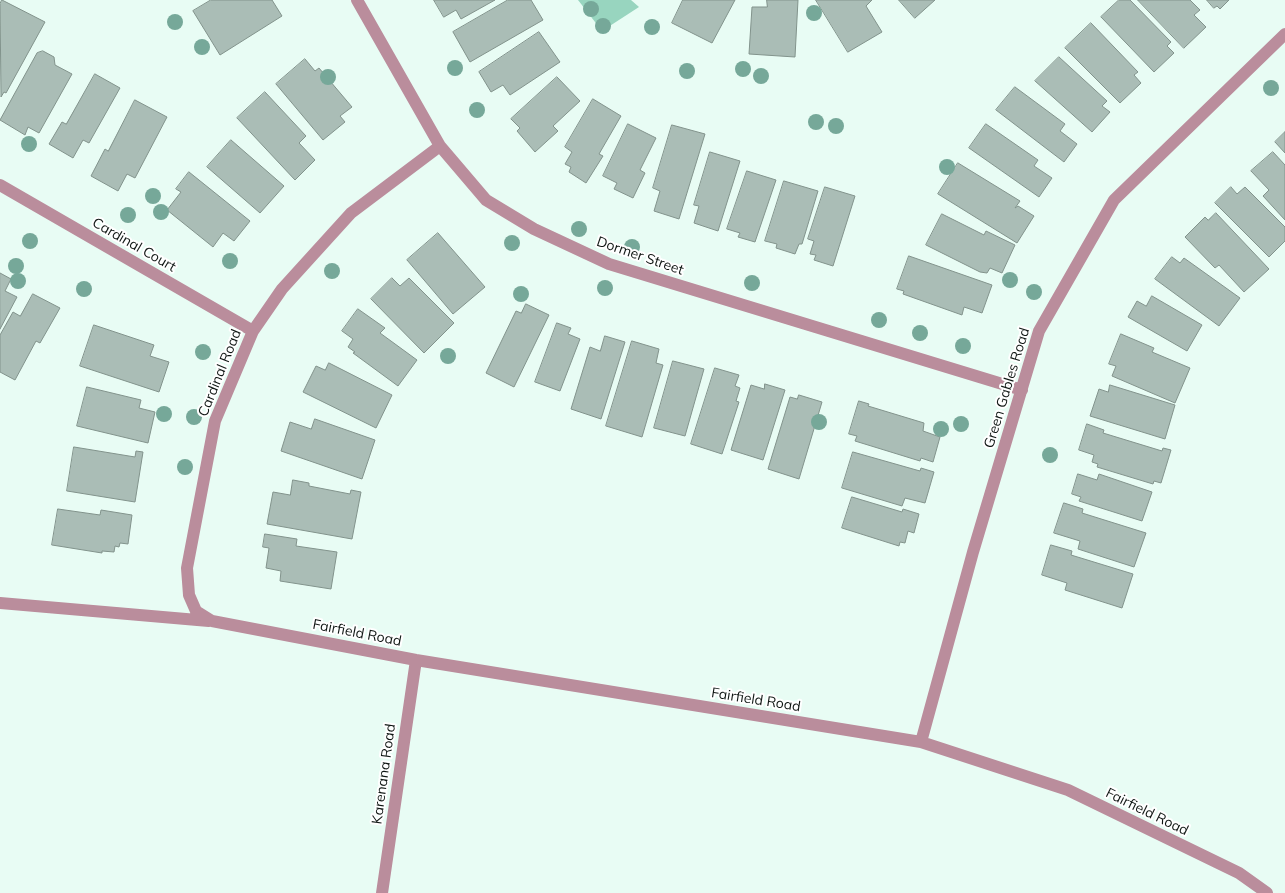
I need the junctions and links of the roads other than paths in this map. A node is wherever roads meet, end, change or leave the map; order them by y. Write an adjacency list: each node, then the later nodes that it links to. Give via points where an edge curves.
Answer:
1 (357, 0): 3 (street, Dormer Street)
2 (1285, 34): 6 (street, Green Gables Road, via 1114,200 1039,330)
3 (440, 146): 5 (street, Cardinal Road, via 351,213 282,290); 6 (street, Dormer Street, via 486,200 534,229 609,264)
4 (0, 185): 5 (street, Cardinal Court)
5 (253, 331): 8 (street, Cardinal Road, via 215,421 187,568 189,595 196,610)
6 (1022, 390): 10 (street, Green Gables Road, via 973,552)
7 (0, 604): 8 (street, Fairfield Road)
8 (212, 621): 9 (street, Fairfield Road)
9 (416, 660): 10 (street, Fairfield Road); 11 (street, Karenana Road)
10 (922, 742): 12 (street, Fairfield Road, via 1068,790 1239,873)
11 (382, 893)
12 (1267, 893)

